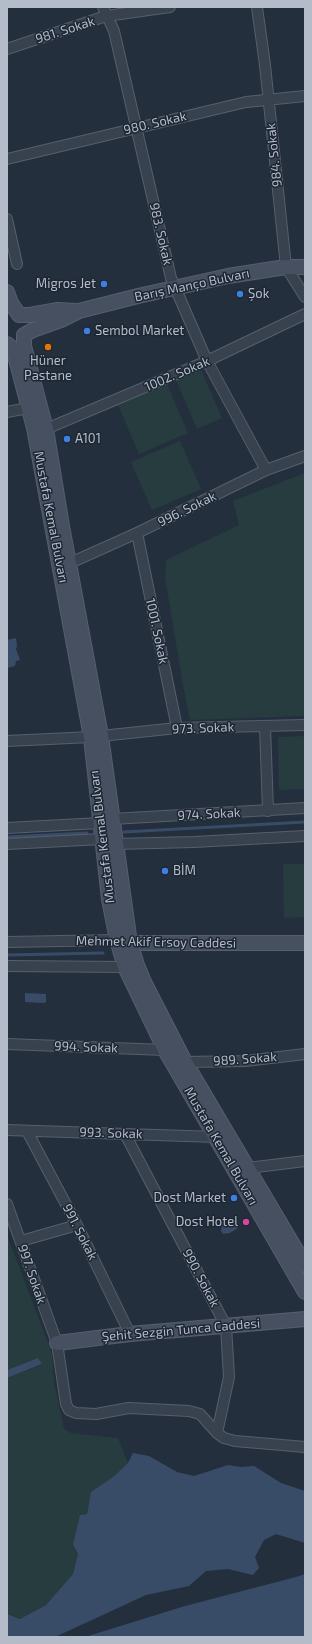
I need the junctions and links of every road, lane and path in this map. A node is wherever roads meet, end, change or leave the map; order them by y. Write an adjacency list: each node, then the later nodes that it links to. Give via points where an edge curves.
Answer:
1 (170, 7): 3 (street, 981. Sokak)
2 (256, 7): 6 (street, 984. Sokak)
3 (105, 12): 4 (street, 981. Sokak); 7 (street, 983. Sokak, via 114,31)
4 (7, 49)
5 (305, 96): 6 (street, 980. Sokak)
6 (268, 99): 7 (street, 980. Sokak); 11 (street, 984. Sokak)
7 (136, 127): 8 (street, 980. Sokak); 13 (street, 983. Sokak)
8 (7, 159)
9 (7, 219): 10 (street)
10 (17, 264)
11 (286, 267): 12 (main road, Barış Manço Bulvarı); 13 (main road, Barış Manço Bulvarı); 15 (street, 984. Sokak)
12 (305, 267)
13 (175, 288): 16 (main road, Barış Manço Bulvarı); 21 (street, 983. Sokak)
14 (7, 292): 17 (main road, Mustafa Kemal Bulvarı)
15 (305, 297)
16 (79, 311): 17 (main road, Barış Manço Bulvarı); 19 (main road, Barış Manço Bulvarı)
17 (13, 314): 19 (main road, Mustafa Kemal Bulvarı, via 23,319 26,324)
18 (305, 314): 21 (street, 1002. Sokak)
19 (24, 335): 20 (main road, Barış Manço Bulvarı, via 16,342); 24 (main road, Mustafa Kemal Bulvarı, via 24,346)
20 (7, 343): 22 (main road, Mustafa Kemal Bulvarı, via 16,359)
21 (207, 361): 24 (street, 1002. Sokak); 26 (street, 983. Sokak)
22 (28, 408): 23 (street); 32 (main road, Mustafa Kemal Bulvarı)
23 (7, 412)
24 (46, 429): 28 (main road, Mustafa Kemal Bulvarı)
25 (305, 456): 26 (street, 996. Sokak)
26 (266, 470): 27 (street, 996. Sokak)
27 (137, 533): 28 (street, 996. Sokak); 31 (street, 1001. Sokak)
28 (70, 563): 32 (main road, Mustafa Kemal Bulvarı)
29 (305, 725): 30 (street, 973. Sokak)
30 (266, 726): 31 (street, 973. Sokak); 35 (street)
31 (177, 728): 32 (street, 973. Sokak)
32 (96, 736): 33 (street, 973. Sokak); 36 (main road, Mustafa Kemal Bulvarı)
33 (7, 741)
34 (305, 808): 35 (street, 974. Sokak)
35 (268, 811): 36 (street, 974. Sokak)
36 (106, 821): 37 (street, 974. Sokak); 39 (main road, Mustafa Kemal Bulvarı); 41 (main road, Mustafa Kemal Bulvarı)
37 (7, 828)
38 (305, 836): 41 (street)
39 (102, 839): 40 (street); 43 (main road, Mustafa Kemal Bulvarı, via 109,899)
40 (7, 844)
41 (115, 844): 43 (main road, Mustafa Kemal Bulvarı)
42 (7, 942): 43 (street, Mehmet Akif Ersoy Caddesi)
43 (123, 942): 44 (main road, Mehmet Akif Ersoy Caddesi); 46 (main road, Mustafa Kemal Bulvarı); 50 (main road, Mustafa Kemal Bulvarı)
44 (305, 943)
45 (7, 966): 46 (street)
46 (125, 967): 48 (main road, Mustafa Kemal Bulvarı)
47 (7, 1044): 48 (street, 994. Sokak)
48 (165, 1050): 54 (main road, Mustafa Kemal Bulvarı)
49 (305, 1054): 50 (street, 989. Sokak, via 245,1061)
50 (185, 1062): 56 (main road, Mustafa Kemal Bulvarı)
51 (7, 1130): 52 (street, 993. Sokak)
52 (27, 1131): 53 (street, 993. Sokak); 58 (street, 991. Sokak)
53 (125, 1134): 54 (street, 993. Sokak); 63 (street, 990. Sokak)
54 (216, 1137): 61 (main road, Mustafa Kemal Bulvarı)
55 (305, 1161): 56 (street)
56 (248, 1168): 60 (main road, Mustafa Kemal Bulvarı)
57 (7, 1204): 59 (street, 997. Sokak)
58 (77, 1225): 59 (street); 64 (street, 991. Sokak)
59 (21, 1241): 65 (street, 997. Sokak)
60 (305, 1265)
61 (305, 1292)
62 (305, 1319): 63 (main road, Şehit Sezgin Tunca Caddesi)
63 (226, 1326): 64 (main road, Şehit Sezgin Tunca Caddesi); 66 (street, 990. Sokak, via 229,1377)
64 (130, 1334): 65 (main road, Şehit Sezgin Tunca Caddesi)
65 (57, 1343): 66 (street, 997. Sokak, via 69,1410 96,1414 129,1408 190,1411 200,1414)
66 (217, 1433): 67 (street, via 235,1441)
67 (305, 1447)

